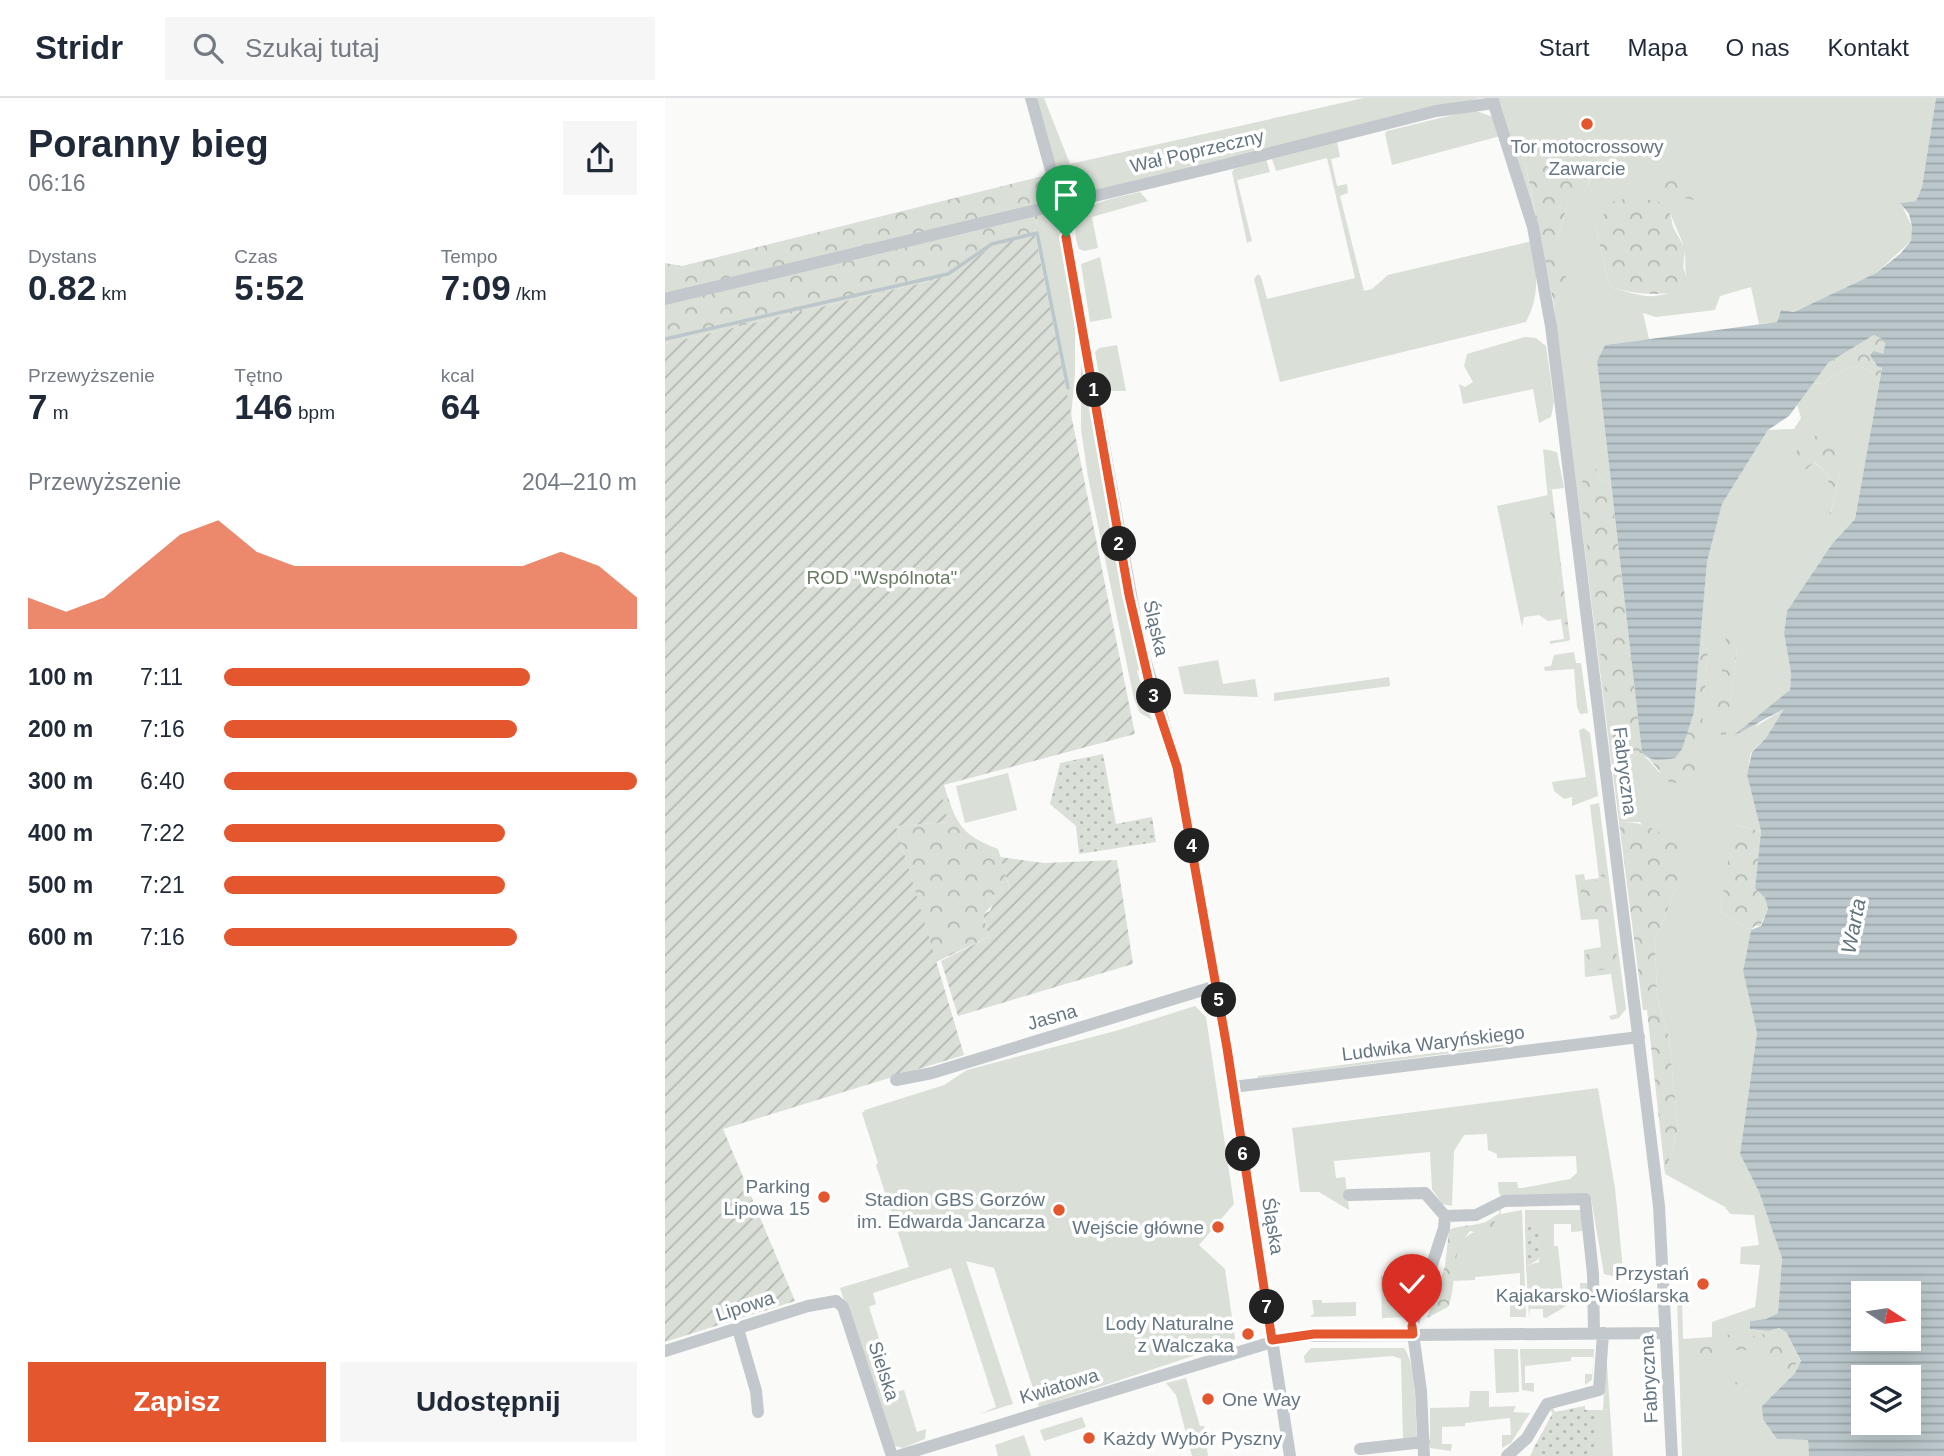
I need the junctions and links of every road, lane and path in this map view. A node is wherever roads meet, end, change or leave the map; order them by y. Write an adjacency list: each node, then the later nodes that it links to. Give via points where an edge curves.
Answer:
1 (1031, 98): 3 (street, Śląska)
2 (1493, 101): 3 (street, Wał Poprzeczny); 6 (street, Fabryczna, via 1533,227 1549,314)
3 (1060, 203): 4 (street, Wał Poprzeczny); 5 (street, Śląska, via 1127,584 1149,682 1177,767)
4 (665, 299)
5 (1216, 986): 7 (street, Jasna); 8 (street, Śląska)
6 (1639, 1037): 8 (street, Ludwika Waryńskiego); 14 (street, Fabryczna, via 1659,1206)
7 (896, 1080)
8 (1233, 1087): 16 (street, Śląska)
9 (1349, 1195): 10 (street, via 1425,1194)
10 (1445, 1216): 13 (street, via 1476,1215 1504,1200 1585,1199); 15 (street)
11 (836, 1301): 12 (street, Lipowa); 21 (street, Sielska, via 843,1307)
12 (737, 1329): 17 (street, Lipowa); 18 (street)
13 (1599, 1333): 14 (street, Kwiatowa); 15 (street, Kwiatowa); 24 (street, via 1599,1390 1547,1404 1527,1438)
14 (1666, 1333): 25 (street, Fabryczna)
15 (1413, 1334): 16 (street, Kwiatowa, via 1314,1334); 20 (street)
16 (1272, 1340): 22 (street, Kwiatowa); 23 (street, Śląska)
17 (665, 1351)
18 (758, 1412)
19 (1360, 1449): 20 (street)
20 (1424, 1449)
21 (892, 1456)
22 (898, 1456)
23 (1290, 1456)
24 (1507, 1456)
25 (1672, 1456)

